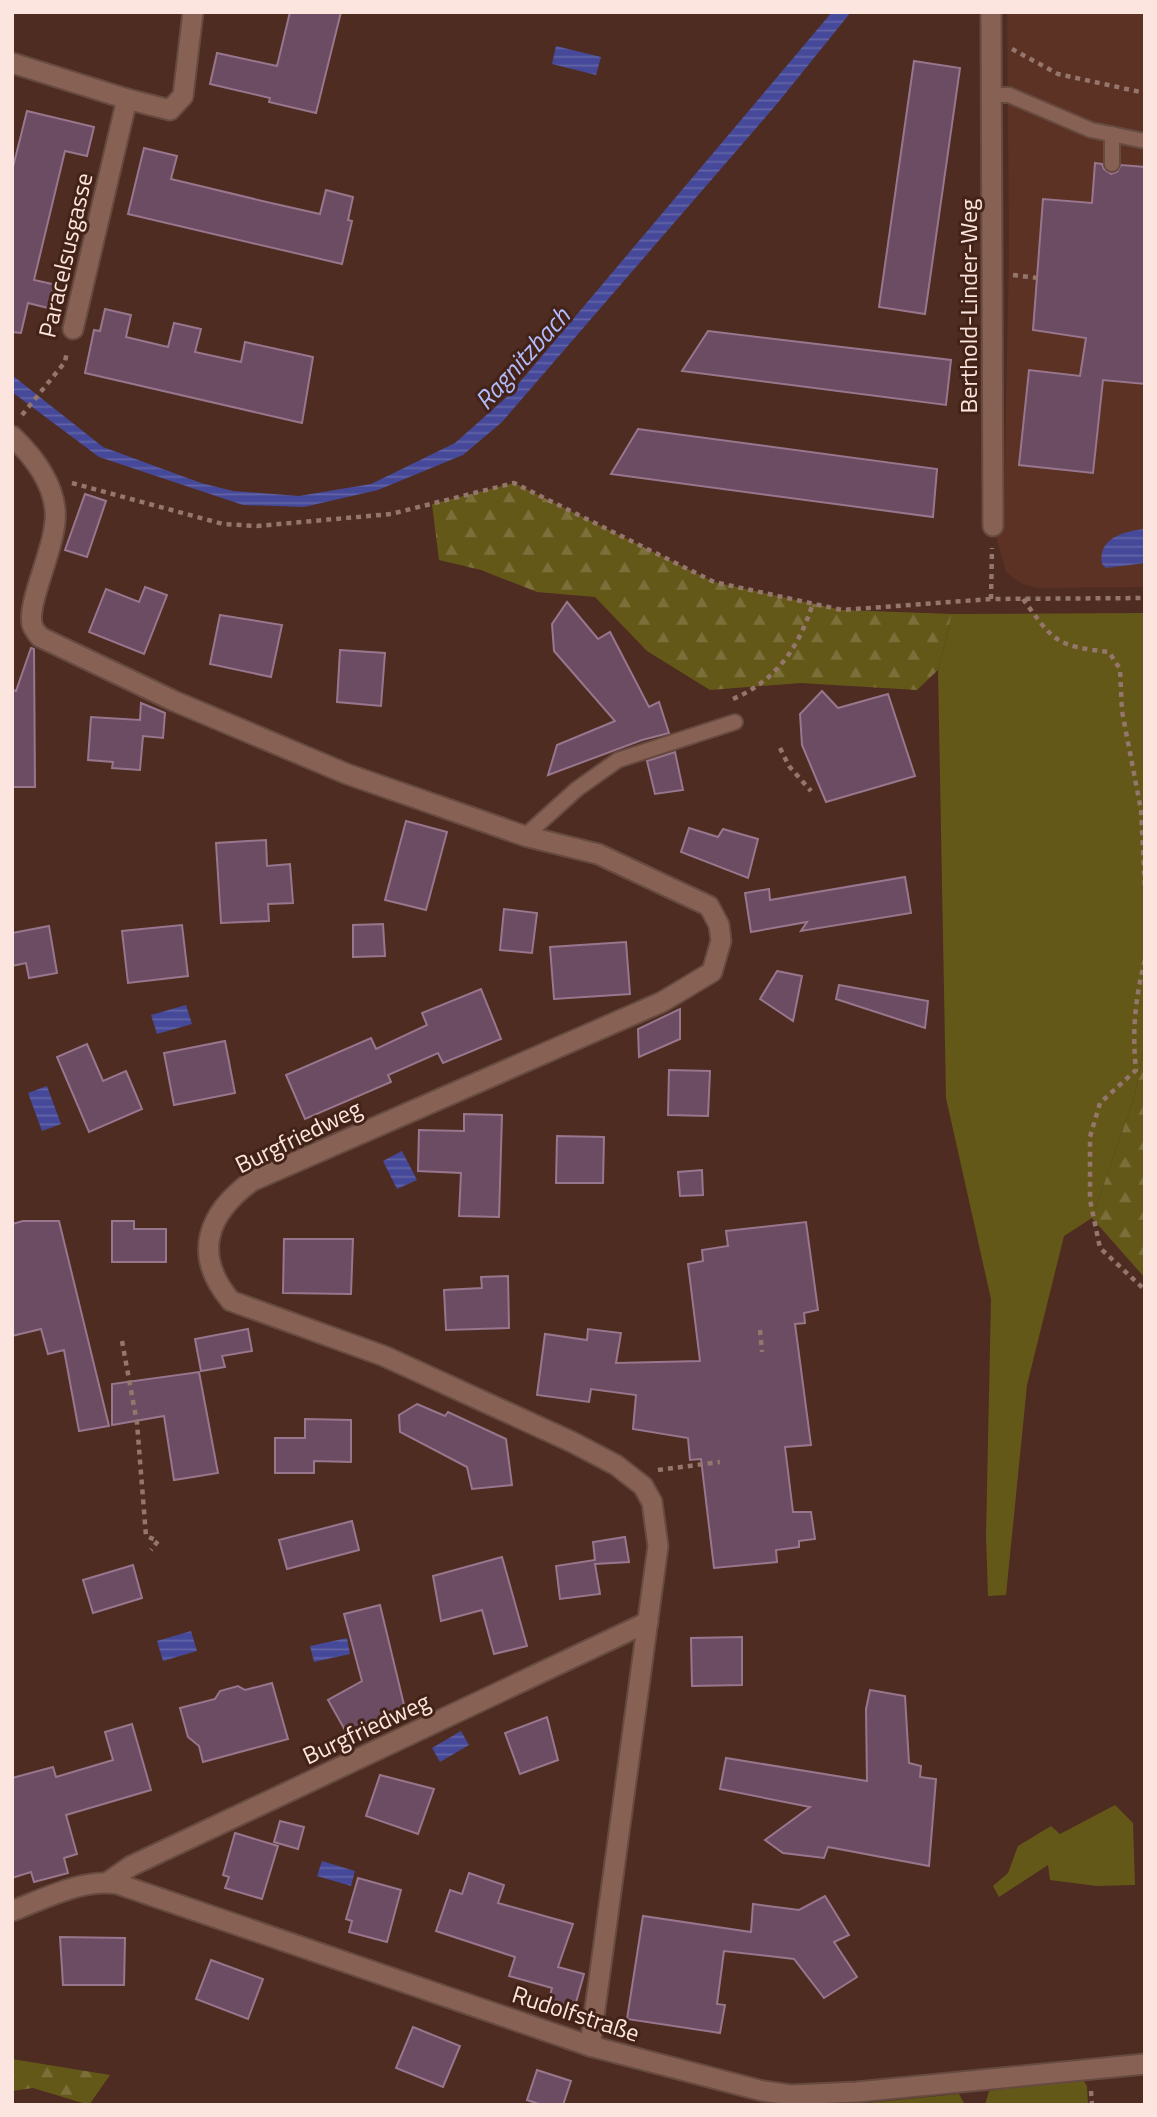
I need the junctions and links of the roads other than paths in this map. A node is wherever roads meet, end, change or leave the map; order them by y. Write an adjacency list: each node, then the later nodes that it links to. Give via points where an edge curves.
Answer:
1 (193, 12): 5 (street, via 179,104 170,110)
2 (991, 12): 4 (street, Berthold-Linder-Weg)
3 (12, 63): 5 (street)
4 (992, 95): 6 (lane, via 1009,95 1091,130); 11 (street, Berthold-Linder-Weg)
5 (127, 99): 9 (street, Paracelsusgasse)
6 (1112, 134): 7 (lane); 8 (lane)
7 (1145, 141)
8 (1112, 164)
9 (73, 329)
10 (12, 436): 13 (street, Burgfriedweg, via 46,477 56,510 31,615 32,627 40,637 174,701 347,774)
11 (993, 526)
12 (734, 722): 13 (lane, via 618,760)
13 (524, 836): 14 (street, Burgfriedweg, via 598,854 709,906 721,941 712,972 662,1002 252,1181 224,1204 215,1218 208,1239 210,1264 231,1301 384,1356 572,1442 630,1474 652,1502 657,1525)
14 (648, 1622): 15 (street, Burgfriedweg, via 131,1866); 17 (street, Burgfriedweg)
15 (108, 1882): 16 (street, Rudolfstraße, via 78,1887); 17 (street, Rudolfstraße)
16 (12, 1911)
17 (590, 2046): 19 (street, Rudolfstraße)
18 (1145, 2064): 19 (street, Rudolfstraße)
19 (791, 2100)

